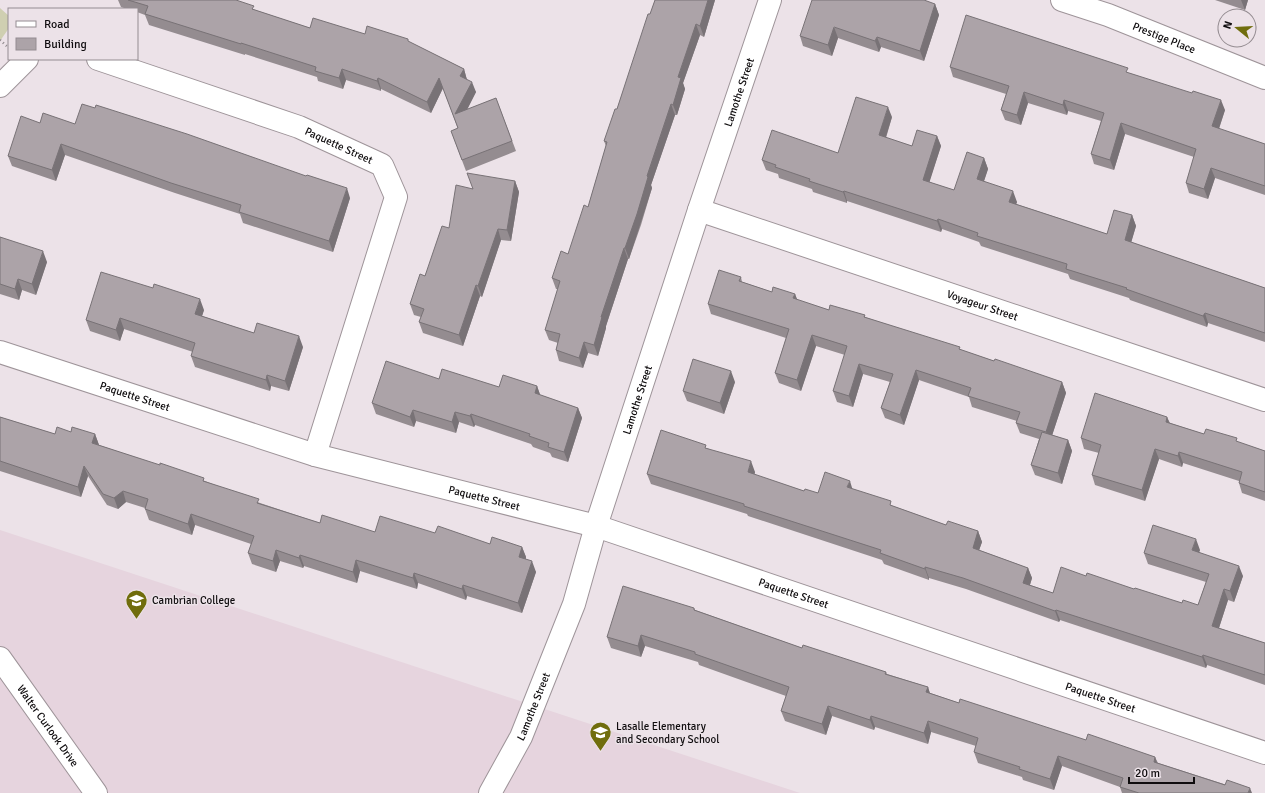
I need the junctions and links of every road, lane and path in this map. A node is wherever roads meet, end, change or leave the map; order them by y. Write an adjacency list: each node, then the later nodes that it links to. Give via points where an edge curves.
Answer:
1 (770, 0): 10 (street, Lamothe Street)
2 (1062, 0): 3 (street, Prestige Place)
3 (1110, 8): 8 (street, Prestige Place)
4 (0, 40): 5 (path)
5 (8, 47)
6 (26, 60): 9 (street)
7 (101, 60): 13 (street, Paquette Street, via 299,127 382,165 396,197)
8 (1265, 78)
9 (0, 86)
10 (699, 210): 12 (street, Voyageur Street); 14 (street, Lamothe Street)
11 (0, 352): 13 (street, Paquette Street)
12 (1265, 400)
13 (315, 455): 14 (street, Paquette Street)
14 (596, 526): 16 (street, Paquette Street); 18 (street, Lamothe Street, via 574,604 521,737)
15 (0, 658): 17 (street, Walter Curlook Drive)
16 (1265, 754)
17 (96, 793)
18 (490, 793)

